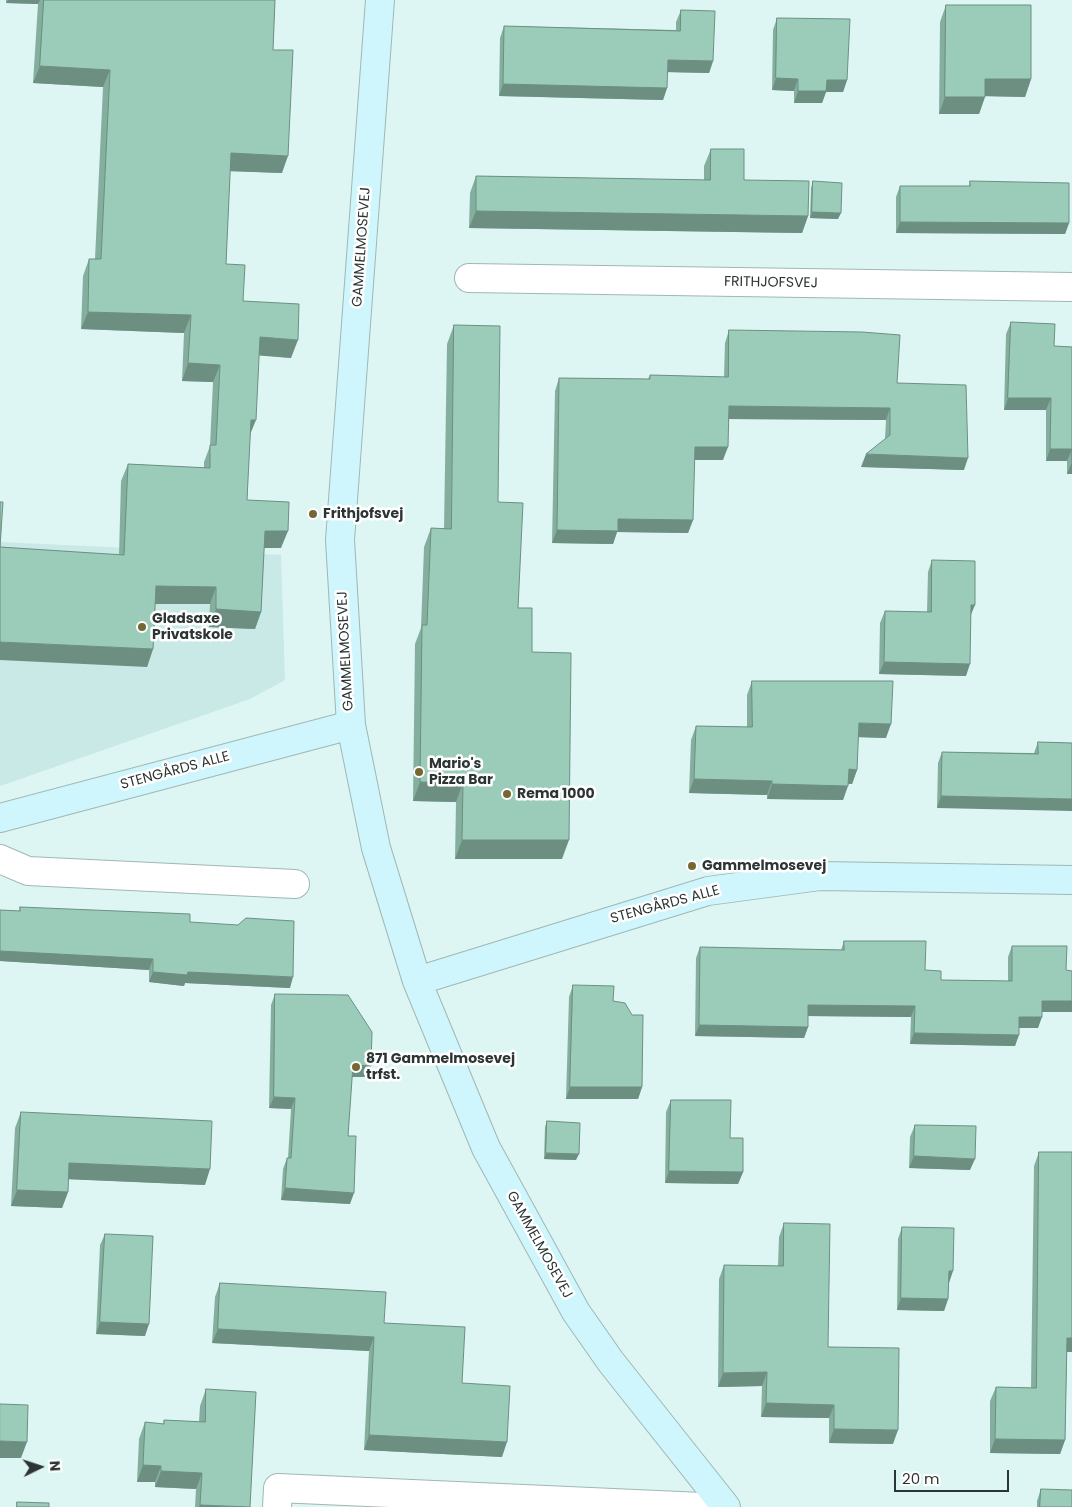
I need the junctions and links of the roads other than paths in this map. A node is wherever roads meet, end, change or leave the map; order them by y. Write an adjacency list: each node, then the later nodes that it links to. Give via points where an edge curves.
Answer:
1 (380, 0): 4 (street, GAMMELMOSEVEJ, via 340,540)
2 (469, 278): 3 (street, FRITHJOFSVEJ)
3 (1072, 287)
4 (351, 724): 5 (street, STENGÅRDS ALLE); 9 (street, GAMMELMOSEVEJ, via 376,848)
5 (0, 818)
6 (0, 858): 8 (street, via 28,871)
7 (1072, 880): 9 (street, STENGÅRDS ALLE, via 820,876 708,891)
8 (295, 884)
9 (417, 981): 12 (street, GAMMELMOSEVEJ, via 486,1148 576,1312 611,1362)
10 (277, 1507): 11 (street, via 278,1488)
11 (702, 1507)
12 (726, 1507)

